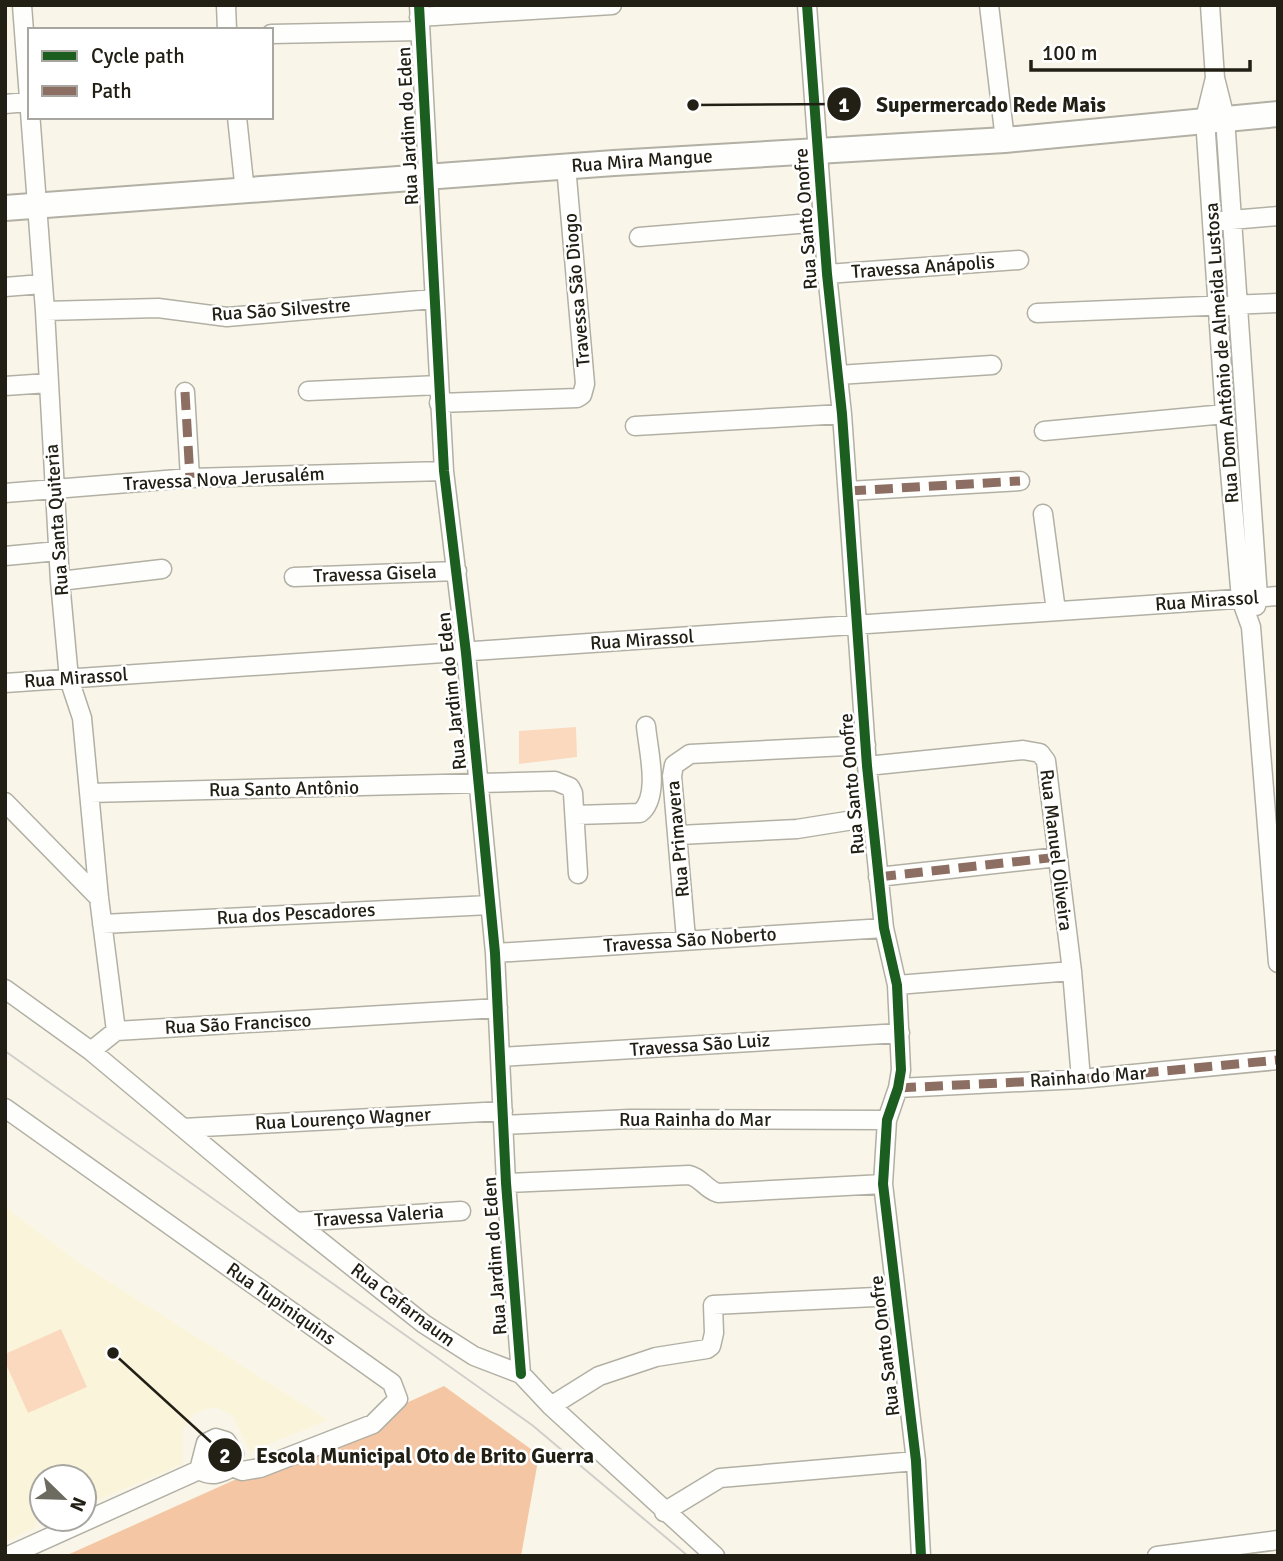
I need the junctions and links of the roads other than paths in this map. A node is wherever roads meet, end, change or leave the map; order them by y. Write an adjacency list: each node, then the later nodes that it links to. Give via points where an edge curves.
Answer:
1 (22, 5): 11 (street, Rua Santa Quiteria)
2 (226, 5): 9 (street)
3 (612, 5): 7 (street)
4 (807, 5): 19 (street, Rua Santo Onofre)
5 (989, 5): 18 (street)
6 (1210, 5): 15 (street, Rua Dom Antônio de Almeida Lustosa)
7 (530, 8): 8 (street)
8 (419, 18): 10 (street); 21 (street, Rua Jardim do Eden)
9 (227, 28)
10 (273, 34)
11 (27, 102): 12 (street); 13 (street, Rua Santa Quiteria)
12 (5, 104)
13 (28, 114)
14 (1278, 114): 15 (main road, Rua Mira Mangue)
15 (1215, 118): 18 (main road, Rua Mira Mangue); 26 (street, Rua Dom Antônio de Almeida Lustosa); 27 (street, Rua Dom Antônio de Almeida Lustosa)
16 (28, 119): 23 (street, Rua Santa Quiteria)
17 (237, 119): 22 (street)
18 (1005, 140): 19 (main road, Rua Mira Mangue)
19 (818, 150): 20 (main road, Rua Mira Mangue); 28 (street, Rua Santo Onofre)
20 (566, 166): 21 (main road, Rua Mira Mangue); 45 (street, Travessa São Diogo, via 585,383 582,394 577,398)
21 (429, 178): 22 (main road, Rua Mira Mangue); 34 (street, Rua Jardim do Eden)
22 (245, 192): 23 (main road, Rua Mira Mangue)
23 (36, 206): 24 (main road, Rua Mira Mangue); 32 (street, Rua Santa Quiteria)
24 (5, 208)
25 (1278, 216): 26 (street)
26 (1232, 219): 27 (street); 36 (street, Rua Dom Antônio de Almeida Lustosa)
27 (1213, 221): 36 (street, Rua Dom Antônio de Almeida Lustosa)
28 (822, 222): 29 (street); 31 (street, Rua Santo Onofre)
29 (639, 237)
30 (1019, 260): 31 (street, Travessa Anápolis)
31 (827, 274): 40 (street, Rua Santo Onofre)
32 (42, 284): 33 (street); 37 (street, Rua Santa Quiteria)
33 (5, 287)
34 (433, 299): 37 (street, Rua São Silvestre, via 227,317 158,308); 45 (street, Rua Jardim do Eden)
35 (1278, 303): 36 (street)
36 (1227, 306): 38 (street); 47 (street, Rua Dom Antônio de Almeida Lustosa); 64 (street, Rua Dom Antônio de Almeida Lustosa)
37 (45, 311): 41 (street, Rua Santa Quiteria)
38 (1037, 313)
39 (992, 365): 40 (street)
40 (838, 375): 46 (street, Rua Santo Onofre)
41 (48, 383): 42 (street); 53 (street, Rua Santa Quiteria)
42 (5, 386)
43 (308, 391): 45 (street)
44 (185, 392): 51 (street)
45 (439, 394): 50 (street, Rua Jardim do Eden)
46 (842, 414): 48 (street); 54 (street, Rua Santo Onofre)
47 (1224, 414): 49 (street); 64 (street, Rua Dom Antônio de Almeida Lustosa)
48 (635, 426)
49 (1044, 430)
50 (444, 471): 51 (street, Travessa Nova Jerusalém); 60 (street, Rua Jardim do Eden)
51 (190, 478): 53 (street, Travessa Nova Jerusalém)
52 (1020, 481): 54 (street)
53 (55, 489): 55 (street, Travessa Nova Jerusalém); 57 (street, Rua Santa Quiteria)
54 (848, 491): 66 (street, Rua Santo Onofre)
55 (5, 493)
56 (1043, 514): 65 (street)
57 (58, 551): 58 (street); 62 (street, Rua Santa Quiteria)
58 (5, 556)
59 (162, 569): 62 (street)
60 (457, 571): 61 (street, Travessa Gisela); 67 (street, Rua Jardim do Eden)
61 (294, 577)
62 (60, 581): 68 (street, Rua Santa Quiteria)
63 (1278, 596): 64 (street, Rua Mirassol)
64 (1250, 598): 65 (street, Rua Mirassol); 74 (street, Rua Dom Antônio de Almeida Lustosa)
65 (1056, 611): 66 (street, Rua Mirassol)
66 (858, 623): 67 (street, Rua Mirassol); 71 (street, Rua Santo Onofre)
67 (466, 653): 68 (street, Rua Mirassol); 73 (street, Rua Jardim do Eden)
68 (69, 678): 69 (street, Rua Mirassol); 75 (street, Rua Santa Quiteria, via 80,704)
69 (5, 683)
70 (646, 726): 77 (street, via 651,794 646,809)
71 (866, 745): 72 (street, Rua Santo Onofre); 79 (street, Rua Primavera, via 690,754 674,765 672,776)
72 (867, 766): 78 (street, Rua Santo Onofre); 80 (street, Rua Manuel Oliveira, via 1023,750 1040,754 1046,761)
73 (480, 786): 75 (street, Rua Santo Antônio); 77 (street, Rua Santo Antônio, via 563,783 573,793); 84 (street, Rua Jardim do Eden)
74 (1270, 788): 85 (street, Rua Dom Antônio de Almeida Lustosa)
75 (89, 793): 83 (street, Rua Santa Quiteria)
76 (5, 802): 83 (street)
77 (576, 816): 81 (street, Rua Santo Antônio)
78 (872, 817): 79 (street, via 786,830); 82 (street, Rua Santo Onofre)
79 (679, 835): 88 (street, Rua Primavera)
80 (1058, 857): 82 (street); 91 (street, Rua Manuel Oliveira)
81 (579, 874)
82 (878, 877): 87 (street, Rua Santo Onofre)
83 (99, 898): 86 (street, Rua Santa Quiteria)
84 (490, 905): 86 (street, Rua dos Pescadores); 89 (street, Rua Jardim do Eden)
85 (1275, 914): 90 (street, Rua Dom Antônio de Almeida Lustosa)
86 (102, 923): 95 (street, Rua Santa Quiteria)
87 (884, 928): 88 (street, Travessa São Noberto); 92 (street, Rua Santo Onofre)
88 (686, 939): 89 (street, Travessa São Noberto)
89 (495, 953): 94 (street, Rua Jardim do Eden)
90 (1278, 963)
91 (1072, 971): 92 (street); 100 (street, Rua Manuel Oliveira)
92 (897, 985): 96 (street, Rua Santo Onofre)
93 (5, 989): 97 (street)
94 (498, 1008): 95 (street, Rua São Francisco); 98 (street, Rua Jardim do Eden)
95 (116, 1031): 97 (street)
96 (900, 1033): 98 (street, Travessa São Luiz); 101 (street, Rua Santo Onofre)
97 (91, 1051): 105 (street, Rua Cafarnaum)
98 (500, 1057): 103 (street, Rua Jardim do Eden)
99 (1277, 1060): 100 (street, Rainha do Mar)
100 (1081, 1079): 101 (street, Rainha do Mar)
101 (898, 1088): 104 (street, Rua Santo Onofre)
102 (5, 1108): 114 (street, Rua Tupiniquins, via 392,1383 398,1399 373,1424 260,1468 242,1471)
103 (503, 1118): 104 (street, Rua Rainha do Mar); 105 (street, Rua Lourenço Wagner); 106 (street, Rua Jardim do Eden)
104 (887, 1120): 107 (street, Rua Santo Onofre)
105 (183, 1128): 109 (street, Rua Cafarnaum)
106 (506, 1183): 107 (street, via 690,1175 707,1190 746,1193); 111 (street, Rua Jardim do Eden)
107 (883, 1184): 110 (street, Rua Santo Onofre)
108 (461, 1211): 109 (street, Travessa Valeria)
109 (296, 1222): 111 (street, Rua Cafarnaum, via 448,1341)
110 (896, 1296): 112 (street, via 713,1305 711,1346 656,1357 599,1376); 113 (street, Rua Santo Onofre)
111 (521, 1374): 112 (street, Rua Cafarnaum)
112 (551, 1406): 116 (street, Rua Cafarnaum)
113 (916, 1461): 116 (street, via 720,1478); 120 (street, Rua Santo Onofre)
114 (232, 1467): 115 (street, via 215,1474); 115 (street, via 234,1454 226,1441 216,1438 205,1443)
115 (199, 1470): 118 (street)
116 (664, 1512): 119 (street, Rua Cafarnaum)
117 (1278, 1540): 121 (street)
118 (8, 1556)
119 (715, 1556)
120 (921, 1556)
121 (1157, 1556)

